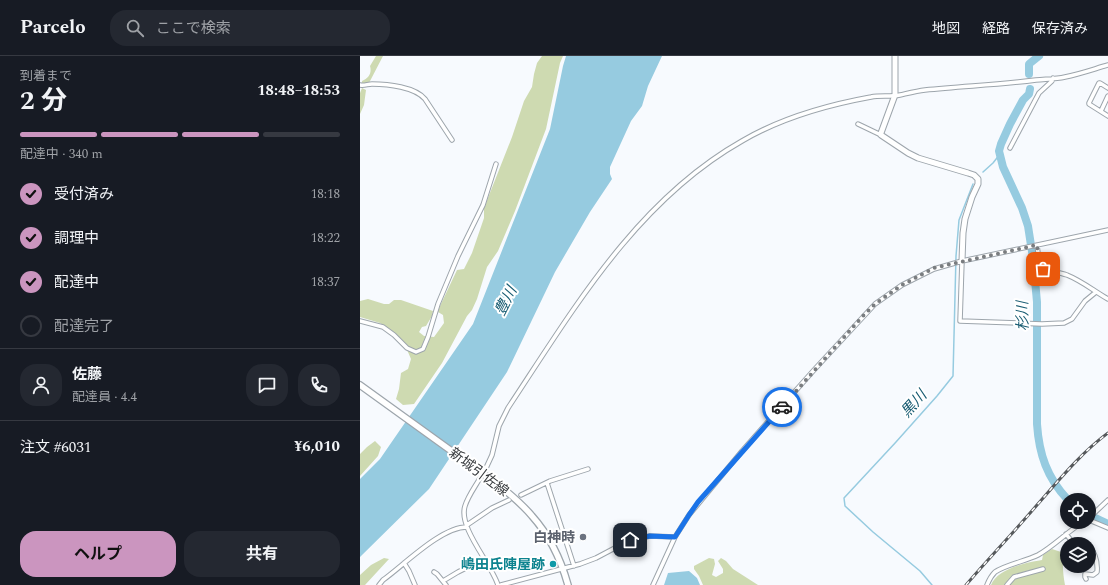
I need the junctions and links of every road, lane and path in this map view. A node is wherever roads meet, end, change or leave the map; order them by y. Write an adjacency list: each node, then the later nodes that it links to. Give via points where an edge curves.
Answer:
1 (896, 56): 6 (street)
2 (1108, 65): 3 (street)
3 (1053, 78): 6 (street); 13 (street, via 1039,93)
4 (360, 85): 12 (street, via 387,85 415,91 425,99)
5 (1108, 88): 8 (street, via 1099,83 1089,103)
6 (895, 93): 11 (street); 22 (street, via 816,110 768,128 742,140 694,173 672,192 638,226 576,306 508,408)
7 (1108, 96): 8 (street)
8 (1101, 111): 9 (street)
9 (1108, 116)
10 (858, 124): 11 (street)
11 (881, 136): 17 (street, via 918,158 968,173 978,179 968,207)
12 (452, 140)
13 (1010, 148)
14 (496, 164): 20 (street, via 483,205 458,256 423,349 416,352 407,348 383,327)
15 (1108, 230): 16 (street)
16 (1036, 245): 17 (street); 18 (street, via 1040,268 1067,275)
17 (961, 261): 18 (street, via 960,321 1064,323 1069,321); 35 (street, via 934,268 902,285 875,304 703,496)
18 (1096, 292): 19 (street)
19 (1108, 299)
20 (360, 321)
21 (360, 385): 41 (main road, 新城引佐線, via 500,486 522,505 534,517 555,550)
22 (486, 468)
23 (588, 469): 25 (street)
24 (480, 478): 31 (street, via 464,507)
25 (548, 483): 26 (street); 40 (street)
26 (521, 495)
27 (509, 500): 31 (street, via 492,508)
28 (1108, 500): 29 (street)
29 (1096, 511)
30 (1096, 522): 32 (street)
31 (467, 526): 37 (street); 39 (street, via 431,541)
32 (1108, 528)
33 (1073, 529): 34 (street)
34 (1066, 534): 36 (street); 54 (street, via 1038,555 1001,569 990,578)
35 (675, 537): 40 (street, via 650,536 630,540 596,558); 53 (street)
36 (1068, 537)
37 (484, 559): 47 (street); 51 (street)
38 (1096, 562): 44 (street)
39 (404, 563): 48 (street); 49 (street)
40 (574, 566): 41 (street)
41 (563, 569): 51 (street); 52 (main road, 新城引佐線)
42 (1043, 569): 55 (street, via 1014,577)
43 (434, 572): 47 (street)
44 (1096, 572)
45 (1095, 573): 46 (street, via 1085,574)
46 (1086, 579)
47 (443, 581): 50 (street)
48 (379, 585)
49 (415, 585)
50 (446, 585)
51 (499, 585)
52 (568, 585)
53 (653, 585)
54 (987, 585)
55 (1007, 585)

